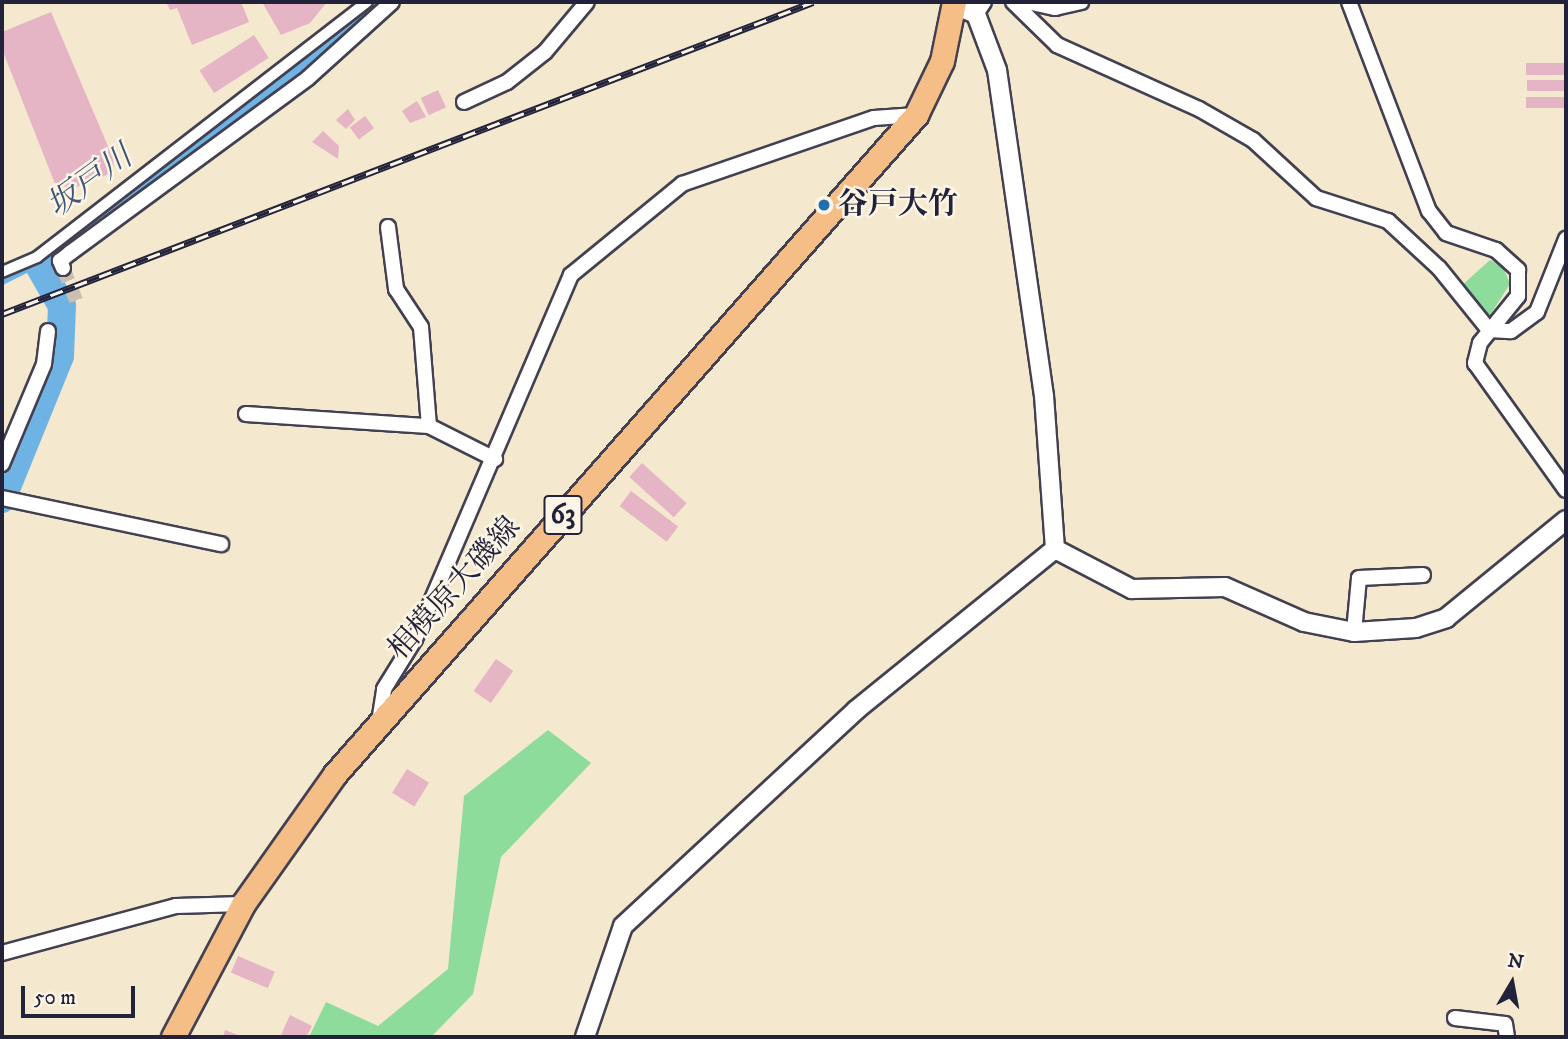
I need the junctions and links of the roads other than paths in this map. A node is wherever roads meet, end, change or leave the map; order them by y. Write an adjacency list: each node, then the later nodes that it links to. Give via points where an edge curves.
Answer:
1 (367, 2): 12 (street)
2 (393, 2): 13 (street, via 308,78)
3 (587, 2): 10 (street, via 545,52 507,82)
4 (1013, 2): 18 (street, via 1057,45 1199,108 1253,140 1316,198 1388,221 1439,268)
5 (1027, 2): 6 (street, via 1055,8)
6 (1081, 2)
7 (1349, 2): 18 (street, via 1429,211 1446,233 1496,250 1518,270 1518,296)
8 (954, 4): 9 (street); 11 (main road, 相模原大磯線 / 63, via 942,61)
9 (980, 8): 28 (street, via 997,70 1020,212 1044,396)
10 (464, 102)
11 (916, 115): 22 (street, via 874,118 682,184 571,275); 31 (main road, 相模原大磯線 / 63)
12 (151, 167): 13 (street); 17 (street, via 37,257)
13 (162, 182): 16 (street, via 60,261)
14 (388, 227): 21 (street, via 396,289 421,327)
15 (1566, 239): 18 (street, via 1537,312 1511,331)
16 (63, 268)
17 (2, 272)
18 (1489, 330): 24 (street, via 1475,363)
19 (48, 331): 23 (street, via 44,363)
20 (246, 414): 21 (street)
21 (429, 426): 22 (street)
22 (495, 459): 31 (street, via 415,639 384,689)
23 (2, 464)
24 (1566, 490)
25 (2, 498): 27 (street)
26 (1566, 520): 30 (street, via 1446,618 1416,628)
27 (221, 544)
28 (1055, 549): 30 (street, via 1132,589 1225,587 1304,622); 36 (street, via 856,710 623,926)
29 (1413, 572): 30 (street, via 1359,578)
30 (1354, 632)
31 (379, 723): 32 (main road, 相模原大磯線 / 63)
32 (243, 904): 33 (street, via 176,906); 35 (main road, 相模原大磯線 / 63)
33 (2, 953)
34 (1455, 1018): 37 (street, via 1505,1024)
35 (173, 1037)
36 (585, 1037)
37 (1507, 1037)

